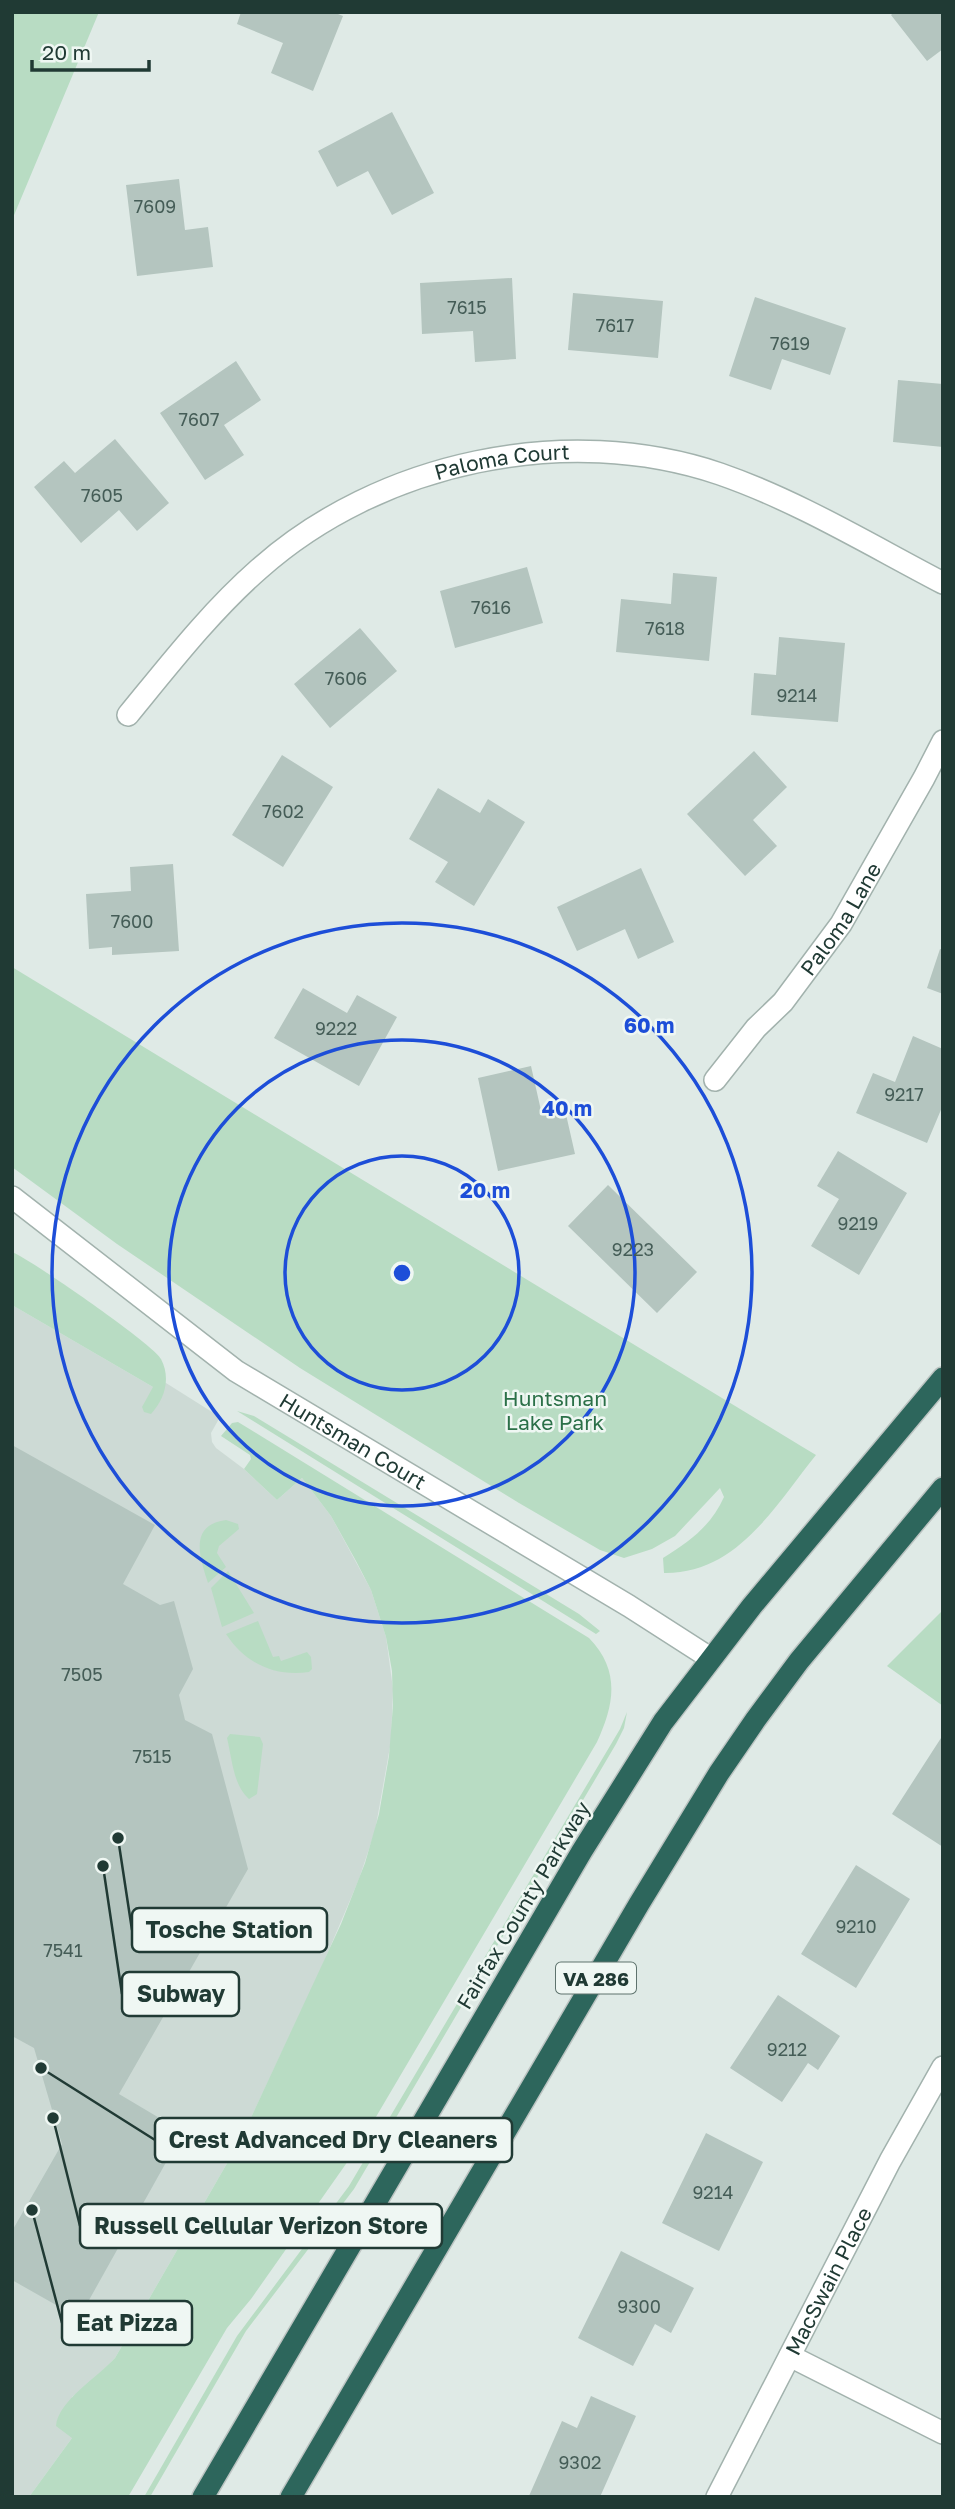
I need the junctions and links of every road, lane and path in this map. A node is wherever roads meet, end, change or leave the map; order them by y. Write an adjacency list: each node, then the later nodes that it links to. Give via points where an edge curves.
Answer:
1 (943, 583): 2 (street, Paloma Court, via 776,496 671,461 568,452 463,464 393,486 320,523 230,597)
2 (128, 715)
3 (943, 741): 4 (street, Paloma Lane, via 841,924 783,1002 756,1028)
4 (716, 1080)
5 (12, 1197): 8 (street, Huntsman Court, via 236,1371)
6 (943, 1378): 8 (highway, Fairfax County Parkway)
7 (943, 1488): 13 (highway, VA 286, via 799,1661 719,1773)
8 (710, 1658): 12 (highway, Fairfax County Parkway, via 663,1722 582,1851)
9 (943, 2067): 10 (street, MacSwain Place)
10 (790, 2356): 11 (street); 14 (street, MacSwain Place)
11 (943, 2433)
12 (203, 2497)
13 (291, 2497)
14 (717, 2497)

